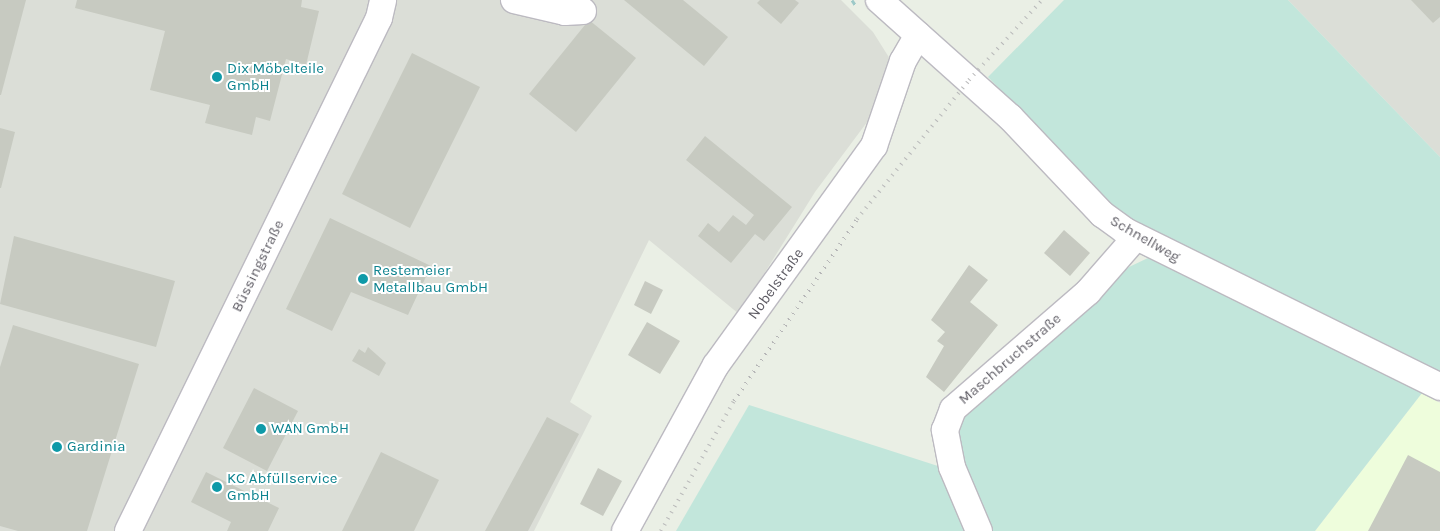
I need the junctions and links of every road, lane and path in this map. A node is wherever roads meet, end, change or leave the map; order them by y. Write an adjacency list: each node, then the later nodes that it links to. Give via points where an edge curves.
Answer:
1 (383, 0): 8 (street, Büssingstraße, via 379,18)
2 (514, 0): 4 (street, via 565,12)
3 (878, 0): 5 (street, Schnellweg)
4 (583, 11)
5 (918, 35): 6 (street, Schnellweg, via 1029,135 1102,214); 9 (street, Nobelstraße, via 903,61 874,146 716,365)
6 (1136, 237): 7 (street, Schnellweg); 10 (street, Maschbruchstraße, via 1088,292 953,409 945,430 952,467)
7 (1440, 387)
8 (128, 531)
9 (625, 531)
10 (980, 531)

